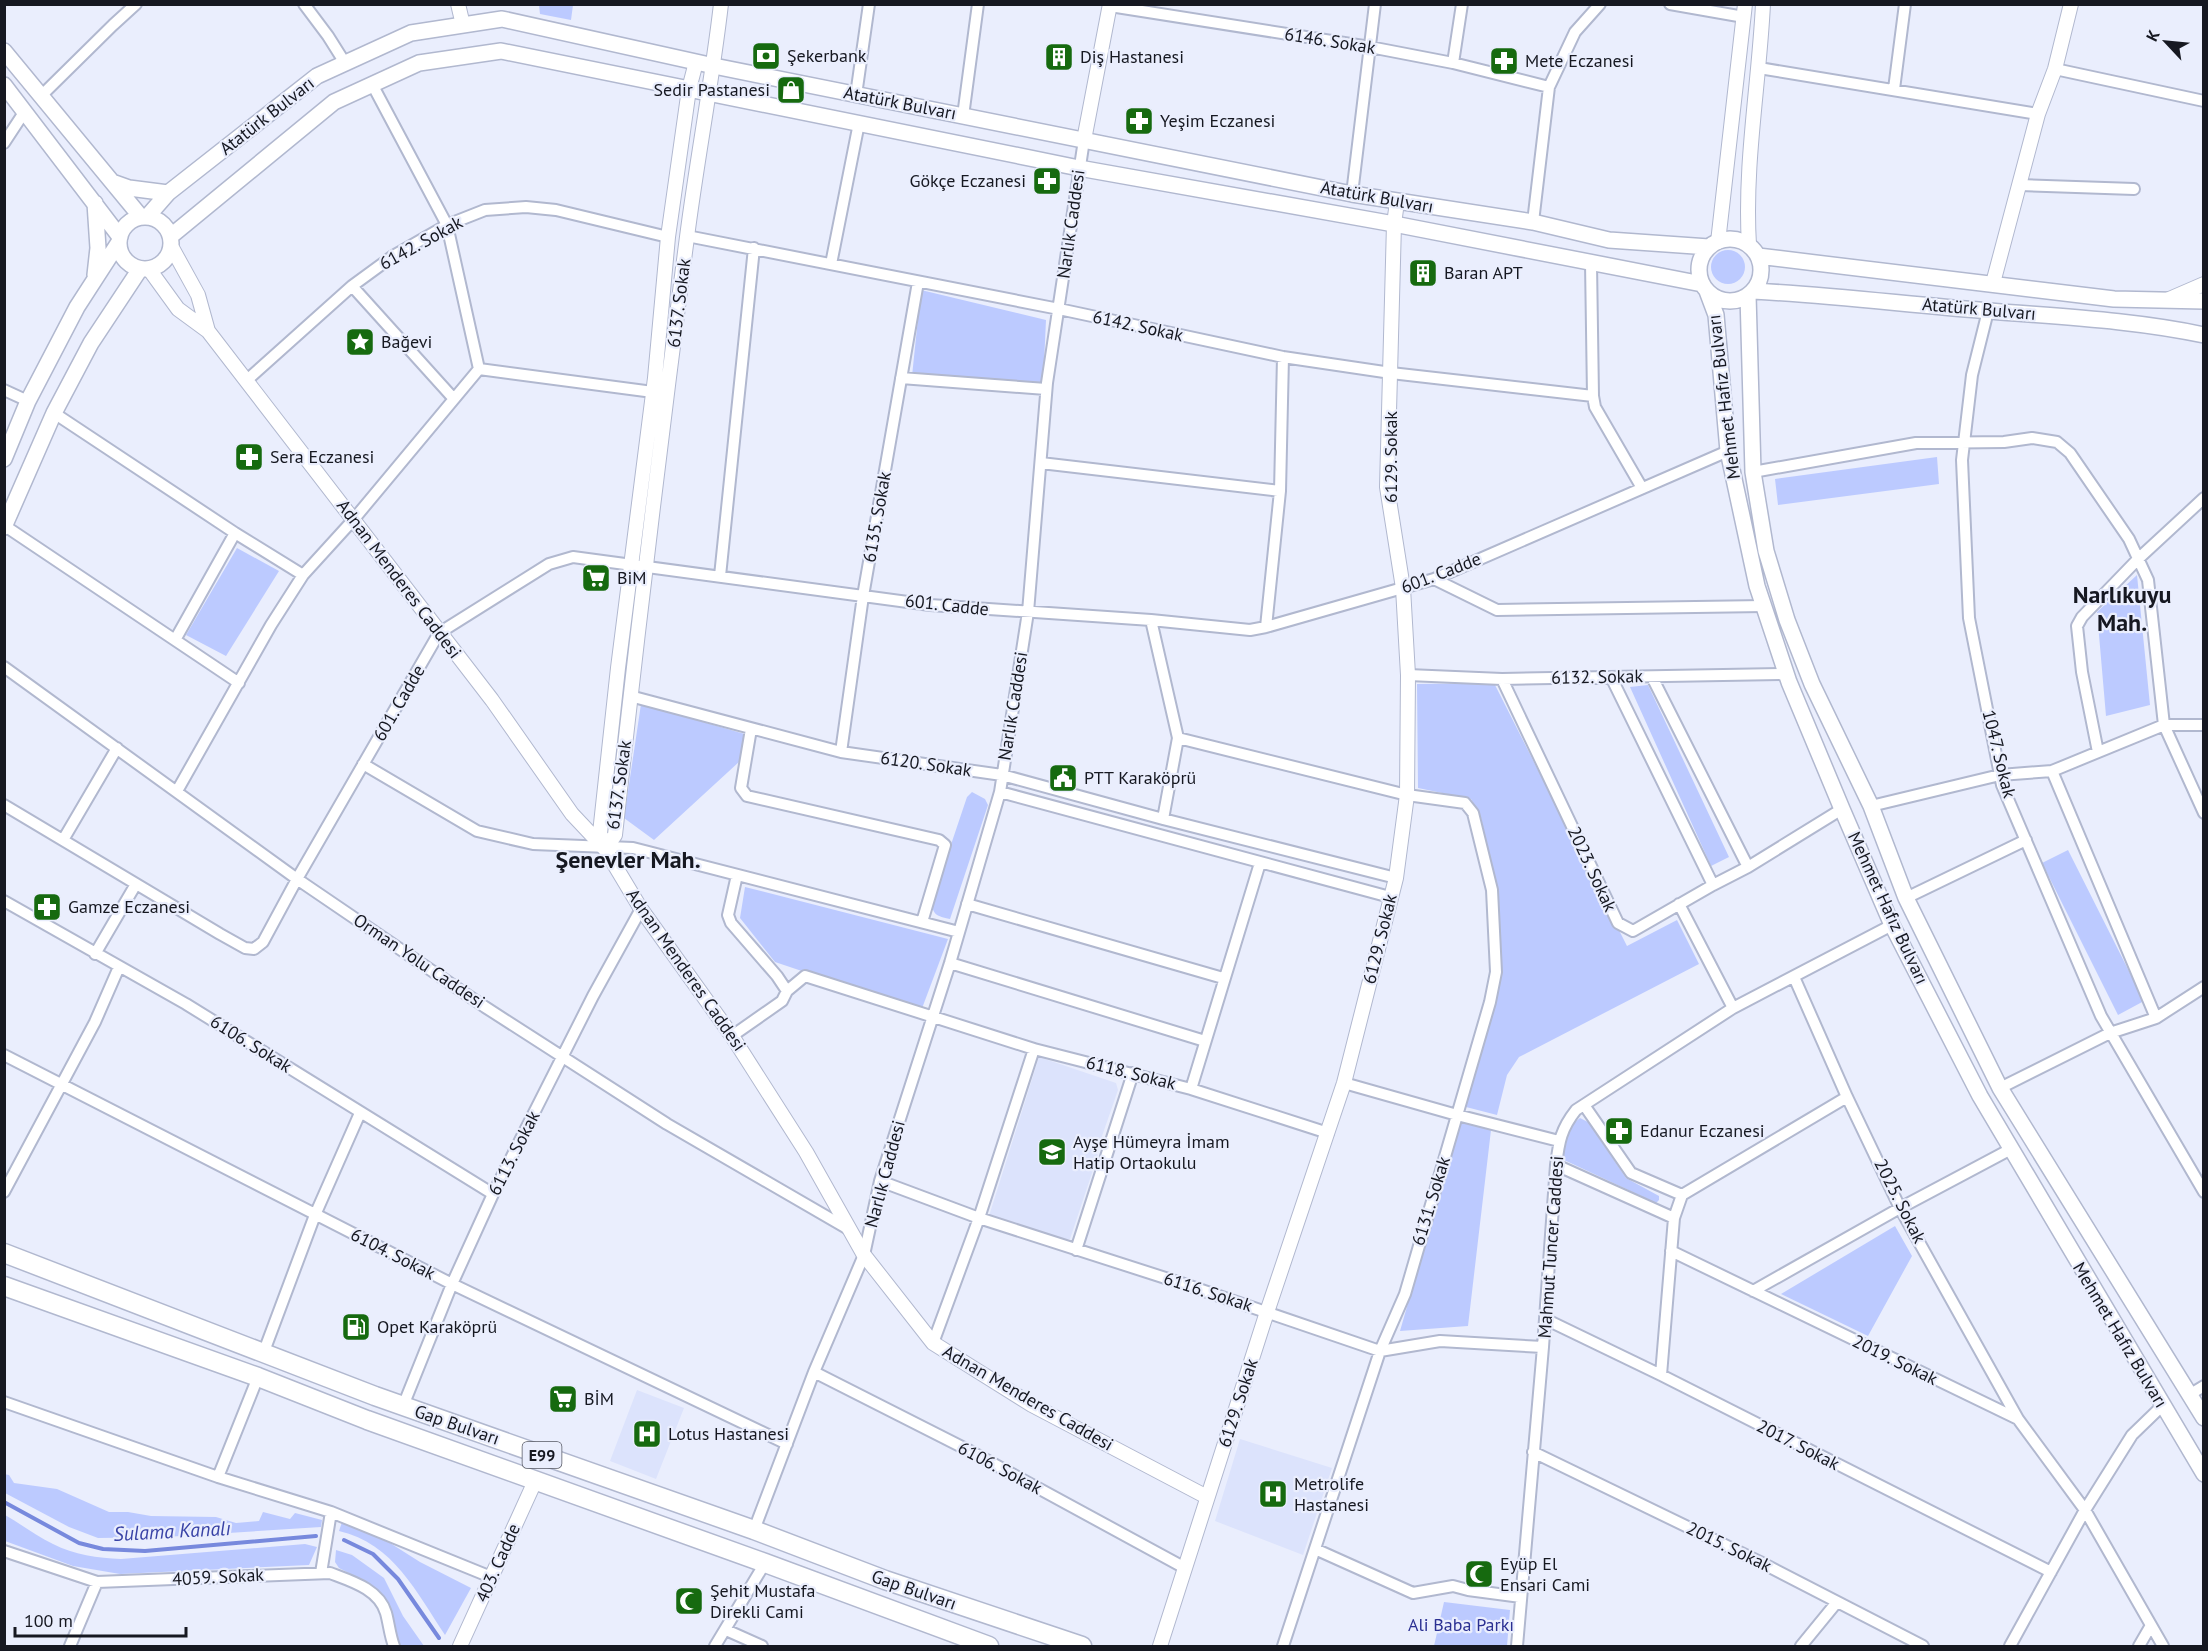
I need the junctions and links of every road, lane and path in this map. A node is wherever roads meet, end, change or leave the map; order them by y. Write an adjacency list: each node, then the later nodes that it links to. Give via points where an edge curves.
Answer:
1 (136, 4): 32 (street)
2 (304, 4): 20 (street)
3 (458, 4): 16 (street)
4 (721, 4): 22 (street, 6137. Sokak)
5 (868, 4): 31 (street)
6 (978, 4): 36 (street)
7 (1375, 4): 17 (street)
8 (1462, 4): 21 (street)
9 (1600, 4): 27 (street, via 1575,32)
10 (1670, 4): 15 (street)
11 (1763, 4): 23 (street)
12 (1905, 4): 29 (street)
13 (2071, 4): 24 (street)
14 (1110, 5): 17 (street, 6146. Sokak); 38 (street)
15 (1745, 11): 56 (street)
16 (463, 25): 19 (main road, Atatürk Bulvarı, via 502,19); 20 (main road, Atatürk Bulvarı, via 411,33)
17 (1370, 47): 21 (street, 6146. Sokak); 45 (street)
18 (4, 51): 32 (main road)
19 (696, 62): 22 (main road, Atatürk Bulvarı); 28 (street, 6137. Sokak)
20 (345, 63): 44 (main road, Atatürk Bulvarı, via 317,76)
21 (1453, 63): 27 (street, 6146. Sokak)
22 (714, 66): 30 (street, 6137. Sokak); 31 (main road, Atatürk Bulvarı)
23 (1759, 68): 29 (street); 58 (street, via 1747,205)
24 (2055, 69): 33 (street); 35 (street)
25 (372, 84): 28 (main road, Atatürk Bulvarı, via 419,63 501,51); 51 (street); 55 (main road, Atatürk Bulvarı, via 334,102)
26 (4, 85): 34 (main road)
27 (1549, 87): 49 (street)
28 (689, 89): 30 (main road, Atatürk Bulvarı); 53 (street, 6137. Sokak)
29 (1894, 89): 35 (street)
30 (707, 92): 37 (main road, Atatürk Bulvarı); 52 (street, 6137. Sokak)
31 (856, 94): 36 (main road, Atatürk Bulvarı)
32 (42, 95): 41 (main road)
33 (2204, 101)
34 (25, 111): 39 (street); 47 (main road)
35 (2038, 114): 42 (street)
36 (963, 116): 38 (main road, Atatürk Bulvarı)
37 (860, 123): 40 (main road, Atatürk Bulvarı); 60 (street)
38 (1084, 140): 40 (street, Narlık Caddesi); 45 (main road, Atatürk Bulvarı)
39 (4, 143)
40 (1079, 168): 50 (main road, Atatürk Bulvarı); 71 (street, Narlık Caddesi)
41 (115, 183): 44 (main road); 48 (main road)
42 (2020, 185): 43 (street); 64 (street)
43 (2134, 189)
44 (168, 193): 48 (main road, Atatürk Bulvarı)
45 (1352, 194): 46 (main road, Atatürk Bulvarı)
46 (1397, 202): 49 (main road, Atatürk Bulvarı); 50 (street, 6129. Sokak)
47 (95, 203): 54 (main road); 62 (main road, via 98,249)
48 (144, 217): 54 (main road, via 130,221); 55 (main road, via 162,223)
49 (1533, 222): 56 (main road, Atatürk Bulvarı, via 1609,240)
50 (1394, 224): 59 (main road, Atatürk Bulvarı); 77 (street, 6129. Sokak)
51 (447, 225): 53 (street, 6142. Sokak, via 485,210 526,207 556,210); 66 (street, 6142. Sokak, via 393,256); 76 (street)
52 (687, 236): 57 (street, 6142. Sokak); 100 (street, 6137. Sokak)
53 (668, 237): 82 (street, 6137. Sokak)
54 (119, 239): 61 (main road, via 123,257 131,265); 62 (main road)
55 (171, 241): 61 (main road, via 170,252 161,263); 73 (street, via 198,295)
56 (1714, 244): 58 (main road, via 1734,239); 67 (main road, via 1700,264 1699,274)
57 (754, 248): 60 (street, 6142. Sokak); 102 (street)
58 (1754, 251): 64 (main road, Atatürk Bulvarı, via 1799,263); 68 (main road, via 1761,264 1760,278)
59 (1591, 263): 67 (main road, Atatürk Bulvarı); 83 (street)
60 (831, 264): 63 (street, 6142. Sokak)
61 (145, 269): 73 (street, via 178,309); 86 (main road, via 91,343)
62 (94, 281): 85 (main road)
63 (918, 282): 71 (street, 6142. Sokak); 78 (street, 6135. Sokak)
64 (1993, 283): 69 (main road, Atatürk Bulvarı, via 2114,299)
65 (2204, 284): 69 (street)
66 (352, 286): 79 (street, 6142. Sokak); 84 (street)
67 (1705, 287): 68 (main road, via 1714,297 1731,301); 88 (main road, Mehmet Hafız Bulvarı, via 1716,315)
68 (1750, 293): 72 (main road, Atatürk Bulvarı, via 1818,295); 91 (main road, Mehmet Hafız Bulvarı)
69 (2167, 300): 70 (main road, Atatürk Bulvarı)
70 (2204, 301)
71 (1059, 309): 75 (street, 6142. Sokak); 80 (street, Narlık Caddesi)
72 (1988, 311): 74 (main road, Atatürk Bulvarı, via 2097,319); 87 (street, 1047. Sokak, via 1972,375)
73 (208, 331): 79 (street, Adnan Menderes Caddesi)
74 (2204, 335)
75 (1284, 357): 77 (street, 6142. Sokak); 93 (street)
76 (479, 369): 82 (street); 84 (street)
77 (1391, 373): 83 (street, 6142. Sokak); 104 (street, 6129. Sokak, via 1387,487)
78 (901, 378): 80 (street); 105 (street, 6135. Sokak)
79 (247, 380): 95 (street, Adnan Menderes Caddesi)
80 (1046, 389): 90 (street, Narlık Caddesi)
81 (4, 390): 85 (street)
82 (653, 392): 99 (street, 6137. Sokak)
83 (1593, 396): 92 (street, via 1595,407)
84 (454, 399): 95 (street)
85 (28, 401): 89 (main road)
86 (54, 413): 96 (main road); 97 (street)
87 (1965, 442): 91 (street, via 1916,443); 98 (street, via 2031,438 2057,442 2070,453 2129,538); 130 (street, 1047. Sokak, via 1962,460 1969,618)
88 (1728, 451): 92 (street, 601. Cadde); 106 (main road, Mehmet Hafız Bulvarı)
89 (4, 459)
90 (1041, 463): 93 (street); 107 (street, Narlık Caddesi)
91 (1753, 472): 135 (main road, Mehmet Hafız Bulvarı, via 1766,551 1787,620 1812,684)
92 (1642, 488): 103 (street, 601. Cadde)
93 (1280, 491): 109 (street)
94 (2204, 498): 98 (street)
95 (354, 519): 101 (street); 110 (street, Adnan Menderes Caddesi)
96 (5, 526): 111 (street)
97 (236, 533): 101 (street); 111 (street)
98 (2138, 559): 120 (street, via 2148,580); 126 (street, via 2077,626)
99 (631, 565): 100 (street, 601. Cadde); 110 (street, 601. Cadde, via 573,557 549,564); 141 (street, 6137. Sokak, via 600,833)
100 (647, 567): 102 (street, 601. Cadde); 119 (street, 6137. Sokak)
101 (303, 575): 118 (street)
102 (720, 576): 105 (street, 601. Cadde)
103 (1434, 579): 104 (street, 601. Cadde); 106 (street, via 1497,610)
104 (1404, 588): 109 (street, 601. Cadde); 114 (street, 6129. Sokak)
105 (863, 596): 107 (street, 601. Cadde); 125 (street, 6135. Sokak)
106 (1764, 606): 113 (main road, Mehmet Hafız Bulvarı)
107 (1028, 612): 108 (street, 601. Cadde); 129 (street, Narlık Caddesi)
108 (1151, 620): 109 (street, 601. Cadde, via 1250,630); 123 (street)
109 (1266, 627)
110 (439, 633): 127 (street, 601. Cadde); 141 (street, Adnan Menderes Caddesi, via 492,700 572,814)
111 (175, 640): 118 (street)
112 (4, 668): 124 (street, Orman Yolu Caddesi)
113 (1786, 674): 115 (street, 6132. Sokak); 136 (main road, Mehmet Hafız Bulvarı)
114 (1408, 675): 117 (street, 6132. Sokak); 133 (street, 6129. Sokak)
115 (1652, 676): 116 (street, 6132. Sokak); 143 (street)
116 (1611, 677): 117 (street, 6132. Sokak); 148 (street)
117 (1502, 679): 153 (street, 2023. Sokak, via 1618,923 1633,931)
118 (238, 683): 131 (street)
119 (630, 696): 122 (street, 6120. Sokak); 141 (street, 6137. Sokak, via 615,835)
120 (2164, 725): 121 (street); 126 (street); 137 (street)
121 (2204, 725)
122 (752, 729): 125 (street, 6120. Sokak); 155 (street, via 741,788 747,796 939,840 945,845)
123 (1178, 738): 133 (street, 6131. Sokak); 138 (street)
124 (117, 748): 131 (street, Orman Yolu Caddesi); 139 (street)
125 (841, 752): 129 (street, 6120. Sokak)
126 (2098, 752): 128 (street)
127 (363, 764): 141 (street, via 477,831 533,844); 146 (street, 601. Cadde)
128 (2052, 771): 130 (street); 167 (street)
129 (1002, 775): 132 (street, Narlık Caddesi); 138 (street, 6120. Sokak)
130 (2000, 775): 135 (street); 140 (street, 1047. Sokak)
131 (177, 791): 146 (street, Orman Yolu Caddesi)
132 (1000, 792): 142 (street); 152 (street, Narlık Caddesi)
133 (1407, 795): 145 (street, 6129. Sokak); 182 (street, 6131. Sokak, via 1465,803 1473,813 1492,890 1496,972)
134 (4, 805): 139 (street)
135 (1871, 806): 150 (main road, Mehmet Hafız Bulvarı)
136 (1842, 809): 143 (street, 2023. Sokak); 156 (main road, Mehmet Hafız Bulvarı)
137 (2204, 813)
138 (1163, 819): 145 (street, 6120. Sokak)
139 (63, 840): 147 (street)
140 (2026, 840): 150 (street); 168 (street, 1047. Sokak)
141 (605, 849): 144 (street, via 633,848); 154 (street, Adnan Menderes Caddesi)
142 (1260, 863): 149 (street); 162 (street)
143 (1748, 867): 148 (street, 2023. Sokak)
144 (737, 875): 155 (street); 164 (street, via 728,915 731,923)
145 (1396, 878): 149 (street, 6129. Sokak)
146 (297, 879): 147 (street, 601. Cadde, via 263,942 254,950 237,944); 173 (street, Orman Yolu Caddesi)
147 (136, 884): 158 (street)
148 (1713, 885): 153 (street, 2023. Sokak)
149 (1390, 897): 175 (street, 6129. Sokak)
150 (1906, 898): 177 (main road, Mehmet Hafız Bulvarı)
151 (4, 901): 158 (street, 6106. Sokak)
152 (967, 904): 157 (street, Narlık Caddesi); 162 (street)
153 (1679, 904): 165 (street)
154 (641, 909): 169 (street, Adnan Menderes Caddesi); 173 (street, 6113. Sokak)
155 (922, 922): 157 (street)
156 (1892, 925): 161 (street, Mahmut Tuncer Caddesi); 185 (main road, Mehmet Hafız Bulvarı)
157 (959, 932): 159 (street, Narlık Caddesi)
158 (95, 954): 160 (street, 6106. Sokak)
159 (950, 963): 166 (street, Narlık Caddesi); 170 (street)
160 (119, 967): 176 (street); 181 (street, 6106. Sokak, via 186,1004)
161 (1794, 977): 165 (street, Mahmut Tuncer Caddesi); 179 (street, 2025. Sokak)
162 (1223, 978): 170 (street)
163 (2204, 987): 167 (street)
164 (787, 991): 166 (street, 6118. Sokak, via 805,976); 169 (street, via 782,1001)
165 (1733, 1008): 180 (street, Mahmut Tuncer Caddesi)
166 (932, 1018): 171 (street, 6118. Sokak); 187 (street, Narlık Caddesi)
167 (2156, 1018): 168 (street)
168 (2110, 1033): 177 (street); 189 (street, 1047. Sokak)
169 (732, 1036): 196 (street, Adnan Menderes Caddesi)
170 (1205, 1041): 178 (street)
171 (1034, 1049): 174 (street, 6118. Sokak); 194 (street)
172 (4, 1055): 176 (street, 6104. Sokak)
173 (563, 1056): 190 (street, 6113. Sokak); 196 (street, Orman Yolu Caddesi, via 667,1124)
174 (1133, 1073): 178 (street, 6118. Sokak); 197 (street)
175 (1344, 1083): 182 (street); 183 (street, 6129. Sokak)
176 (61, 1085): 188 (street); 193 (street, 6104. Sokak)
177 (2000, 1088): 214 (main road, Mehmet Hafız Bulvarı)
178 (1191, 1089): 183 (street, 6118. Sokak)
179 (1847, 1097): 191 (street); 192 (street, 2025. Sokak)
180 (1584, 1105): 184 (street, Mahmut Tuncer Caddesi, via 1565,1125); 191 (street, via 1631,1173)
181 (360, 1113): 190 (street, 6106. Sokak); 193 (street)
182 (1457, 1115): 184 (street); 208 (street, 6131. Sokak, via 1405,1294)
183 (1328, 1133): 204 (street, 6129. Sokak)
184 (1559, 1141): 186 (street, Mahmut Tuncer Caddesi)
185 (2011, 1149): 192 (street); 217 (main road, Mehmet Hafız Bulvarı)
186 (1556, 1165): 195 (street); 205 (street, Mahmut Tuncer Caddesi)
187 (880, 1181): 194 (street, 6116. Sokak); 200 (street, Narlık Caddesi)
188 (4, 1192)
189 (2204, 1192)
190 (493, 1194): 201 (street, 6113. Sokak)
191 (1682, 1195): 195 (street)
192 (1900, 1208): 203 (street); 219 (street, 2025. Sokak)
193 (315, 1215): 201 (street, 6104. Sokak); 209 (street)
194 (979, 1218): 197 (street, 6116. Sokak); 206 (street)
195 (1674, 1218): 198 (street)
196 (850, 1230): 200 (street, Adnan Menderes Caddesi)
197 (1076, 1250): 204 (street, 6116. Sokak)
198 (1671, 1251): 203 (street, 2019. Sokak); 211 (street)
199 (4, 1253): 209 (highway, Gap Bulvarı / E99)
200 (864, 1255): 206 (street, Adnan Menderes Caddesi); 210 (street, Narlık Caddesi)
201 (452, 1284): 216 (street, 6113. Sokak); 220 (street, 6104. Sokak)
202 (4, 1286): 212 (highway, Gap Bulvarı / E99)
203 (1753, 1291): 219 (street, 2019. Sokak)
204 (1267, 1312): 208 (street, 6116. Sokak); 225 (street, 6129. Sokak)
205 (1545, 1319): 207 (street, Mahmut Tuncer Caddesi); 211 (street, 2017. Sokak)
206 (933, 1343): 225 (street, Adnan Menderes Caddesi, via 1032,1405)
207 (1543, 1347): 208 (street, 6116. Sokak, via 1440,1341); 221 (street, Mahmut Tuncer Caddesi)
208 (1380, 1350): 229 (street, 6131. Sokak)
209 (263, 1354): 216 (highway, Gap Bulvarı / E99)
210 (814, 1372): 220 (street, Narlık Caddesi); 232 (street, 6106. Sokak)
211 (1661, 1375): 233 (street, 2017. Sokak)
212 (258, 1377): 223 (street); 224 (highway, Gap Bulvarı / E99)
213 (2204, 1386): 214 (street)
214 (2189, 1395): 218 (main road, Mehmet Hafız Bulvarı)
215 (4, 1402): 223 (street)
216 (403, 1406): 228 (highway, Gap Bulvarı / E99)
217 (2162, 1406): 222 (main road, Mehmet Hafız Bulvarı); 226 (street, via 2132,1435)
218 (2204, 1418)
219 (2018, 1419): 226 (street, 2019. Sokak)
220 (787, 1444): 228 (street, Narlık Caddesi)
221 (1533, 1452): 237 (street, Mahmut Tuncer Caddesi); 238 (street, 2015. Sokak)
222 (2204, 1474)
223 (218, 1477): 227 (street)
224 (536, 1479): 231 (highway, Gap Bulvarı / E99); 235 (street, 403. Cadde)
225 (1207, 1497): 232 (street, 6129. Sokak)
226 (2085, 1510): 233 (street); 239 (street, 2019. Sokak)
227 (332, 1512): 234 (street); 235 (street)
228 (754, 1530): 247 (highway, Gap Bulvarı / E99, via 885,1580)
229 (1315, 1549): 237 (street, via 1413,1593 1453,1586); 249 (street, 6131. Sokak)
230 (4, 1551): 236 (street, 4059. Sokak)
231 (765, 1563): 240 (street); 246 (highway, Gap Bulvarı / E99)
232 (1185, 1568): 248 (street, 6129. Sokak)
233 (2051, 1572): 253 (street)
234 (321, 1573): 236 (street, 4059. Sokak); 242 (street, 4059. Sokak, via 359,1584 379,1598)
235 (491, 1577): 243 (street, 403. Cadde)
236 (97, 1582): 241 (street)
237 (1521, 1597): 250 (street, Mahmut Tuncer Caddesi)
238 (1837, 1602): 251 (street); 252 (street, 2015. Sokak)
239 (2150, 1627): 254 (street); 255 (street, 2019. Sokak)
240 (726, 1630): 244 (street); 245 (street)
241 (70, 1647)
242 (394, 1647)
243 (460, 1647)
244 (715, 1647)
245 (762, 1647)
246 (988, 1647)
247 (1082, 1647)
248 (1160, 1647)
249 (1283, 1647)
250 (1517, 1647)
251 (1801, 1647)
252 (1923, 1647)
253 (2010, 1647)
254 (2139, 1647)
255 (2163, 1647)

